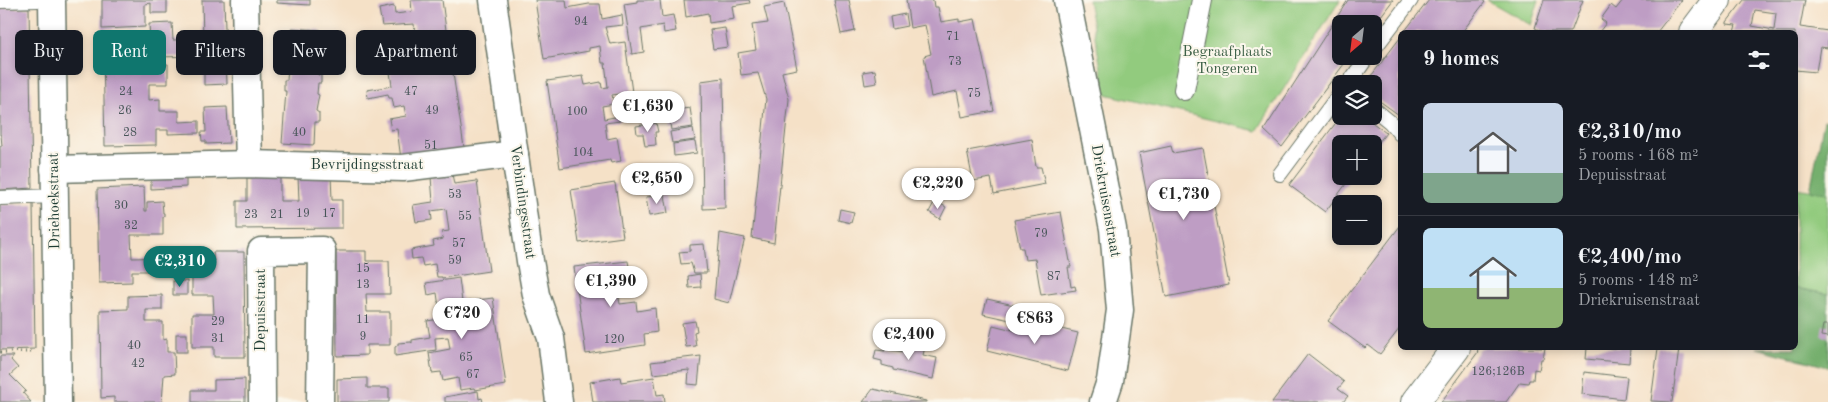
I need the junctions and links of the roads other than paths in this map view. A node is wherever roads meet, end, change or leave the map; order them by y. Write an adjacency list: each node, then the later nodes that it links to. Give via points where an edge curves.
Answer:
1 (38, 0): 9 (lane)
2 (52, 0): 18 (street, Driehoekstraat)
3 (245, 0): 17 (street)
4 (493, 0): 16 (street, Verbindingsstraat)
5 (1067, 0): 27 (street, Driekruisenstraat, via 1114,238 1120,310 1110,382)
6 (1202, 0): 12 (street)
7 (1411, 0): 11 (lane)
8 (1717, 0): 10 (main road)
9 (0, 1)
10 (1694, 30)
11 (1382, 38)
12 (1184, 90)
13 (1332, 104): 19 (lane)
14 (1382, 116): 15 (lane)
15 (1398, 132)
16 (515, 154): 17 (street, Bevrijdingsstraat, via 403,168); 26 (street, Verbindingsstraat, via 530,261 536,294 551,338)
17 (249, 164): 18 (street, Bevrijdingsstraat)
18 (54, 168): 20 (street, Driehoekstraat)
19 (1280, 174)
20 (55, 196): 21 (lane); 23 (street, Driehoekstraat)
21 (0, 198)
22 (1454, 350): 28 (main road)
23 (58, 402)
24 (262, 402): 25 (street, Depuisstraat, via 260,251 322,250)
25 (320, 402)
26 (559, 402)
27 (1103, 402)
28 (1415, 402)

